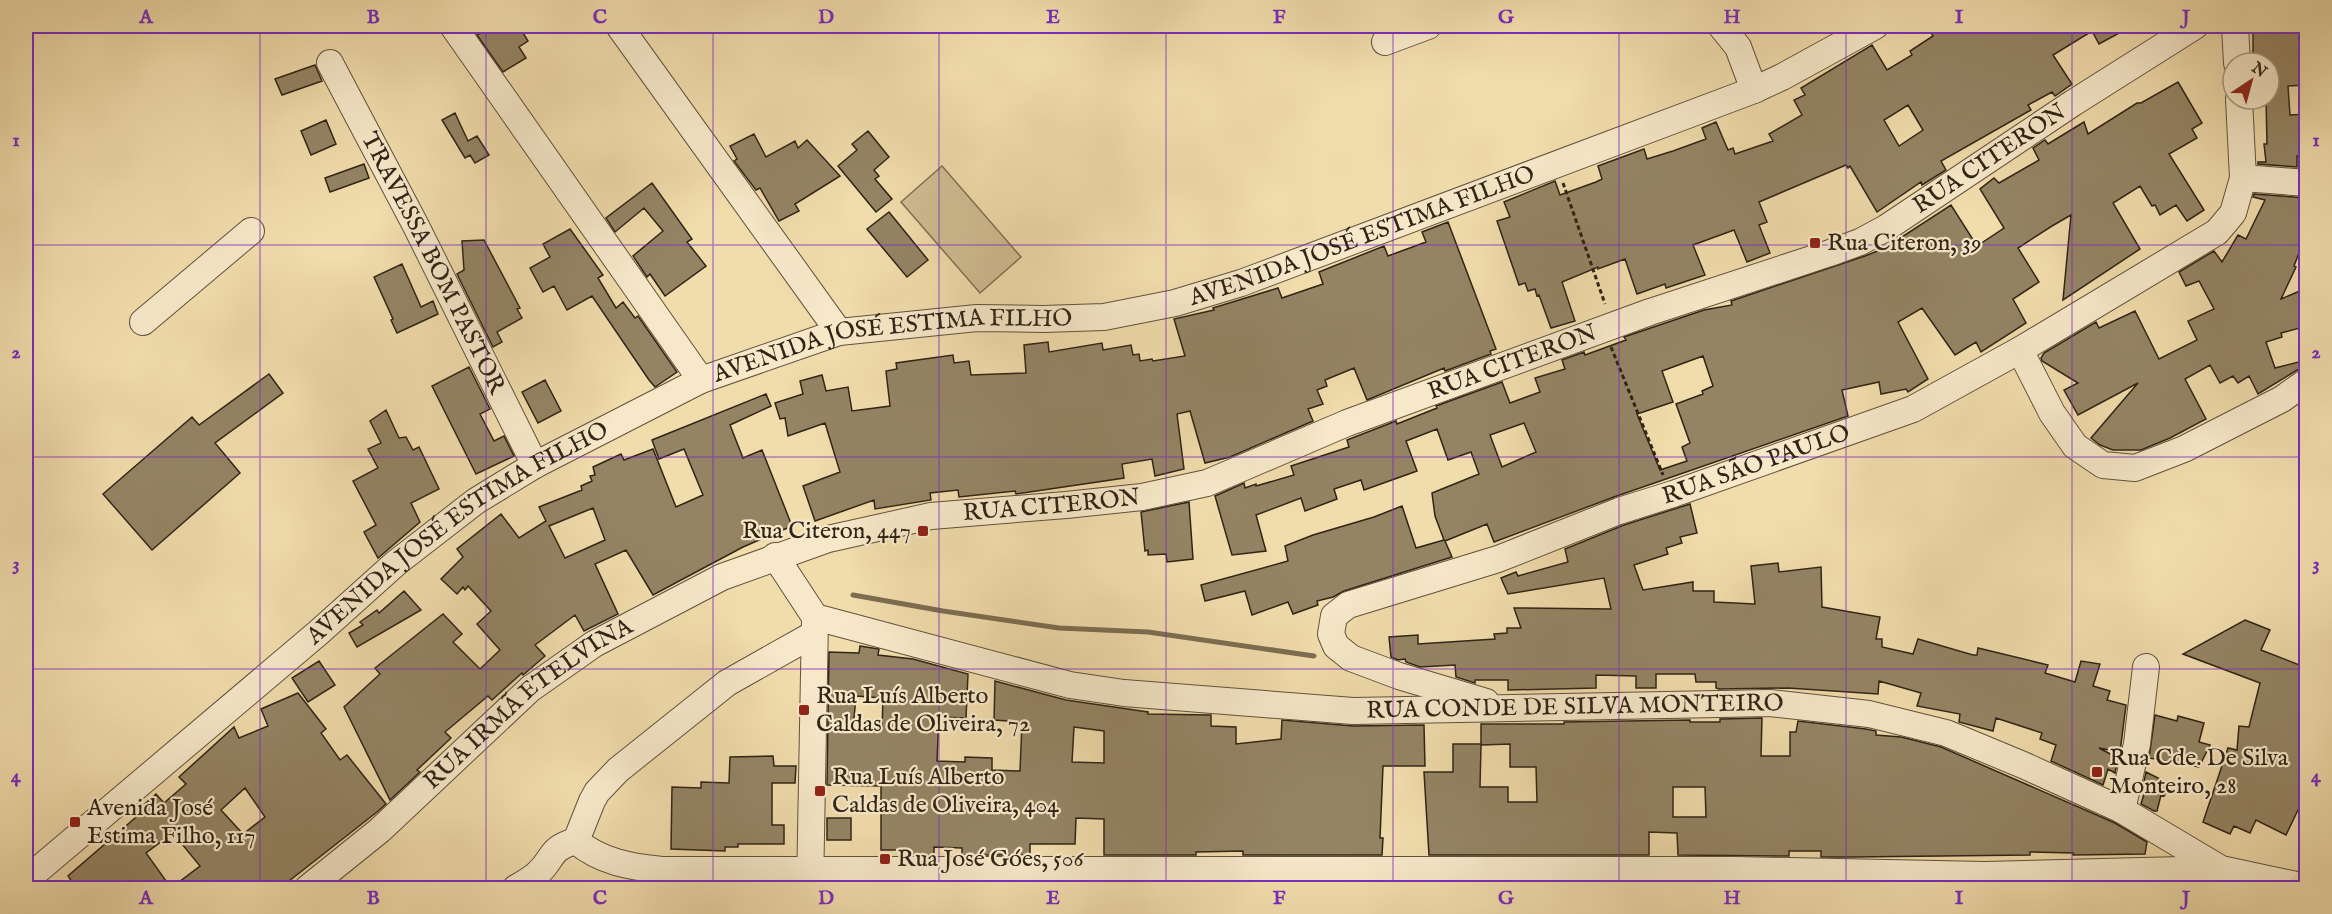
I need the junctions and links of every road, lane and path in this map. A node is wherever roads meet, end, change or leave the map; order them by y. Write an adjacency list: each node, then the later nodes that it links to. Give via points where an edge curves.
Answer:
1 (453, 26): 22 (street)
2 (619, 26): 20 (street)
3 (1428, 26): 9 (street)
4 (1721, 26): 8 (street)
5 (1875, 26): 12 (street, AVENIDA JOSÉ ESTIMA FILHO)
6 (2195, 26): 19 (street, RUA CITERON, via 1860,242)
7 (2235, 26): 10 (street)
8 (1739, 36): 12 (street)
9 (1385, 42)
10 (2236, 51)
11 (330, 63): 24 (street, TRAVESSA BOM PASTOR)
12 (1754, 90): 14 (street, AVENIDA JOSÉ ESTIMA FILHO)
13 (2240, 111): 15 (street, RUA SÃO PAULO)
14 (1557, 165): 19 (path); 20 (street, AVENIDA JOSÉ ESTIMA FILHO, via 1241,284 1175,303 1104,317 977,318)
15 (2243, 178): 16 (street); 21 (street, RUA SÃO PAULO, via 2233,213 2217,232)
16 (2307, 183)
17 (251, 231): 18 (street)
18 (143, 322)
19 (1609, 327): 25 (path); 26 (street, RUA CITERON, via 1347,423 1207,483 1066,506 931,516 828,539)
20 (839, 332): 22 (street, AVENIDA JOSÉ ESTIMA FILHO)
21 (2020, 350): 23 (street, via 2074,446 2103,465 2135,468 2184,449); 25 (street, RUA SÃO PAULO, via 1913,409)
22 (701, 380): 24 (street, AVENIDA JOSÉ ESTIMA FILHO)
23 (2307, 382)
24 (535, 465): 34 (street, AVENIDA JOSÉ ESTIMA FILHO, via 476,501 396,563)
25 (1671, 495): 29 (street, RUA SÃO PAULO, via 1619,511 1498,559 1348,605 1334,616 1331,634 1336,646 1351,658)
26 (775, 556): 27 (street); 38 (street, RUA IRMÃ ETELVINA, via 722,576 594,644 530,689 380,830)
27 (815, 626): 29 (street, RUA CONDE DE SILVA MONTEIRO, via 1070,685 1124,693 1353,711); 31 (street, via 727,683 618,770 592,801); 35 (street)
28 (2146, 667): 30 (street, via 2140,723)
29 (1504, 707): 30 (street, RUA CONDE DE SILVA MONTEIRO, via 1770,703 1869,714 1946,733)
30 (2122, 810): 32 (street, RUA CONDE DE SILVA MONTEIRO)
31 (576, 841): 35 (street, via 598,856 635,868); 39 (street, via 562,845 538,873)
32 (2221, 869): 36 (street); 37 (street, RUA CONDE DE SILVA MONTEIRO)
33 (1743, 879): 35 (street); 36 (street)
34 (26, 880)
35 (810, 880)
36 (1990, 882)
37 (2306, 887)
38 (308, 888)
39 (516, 888)

